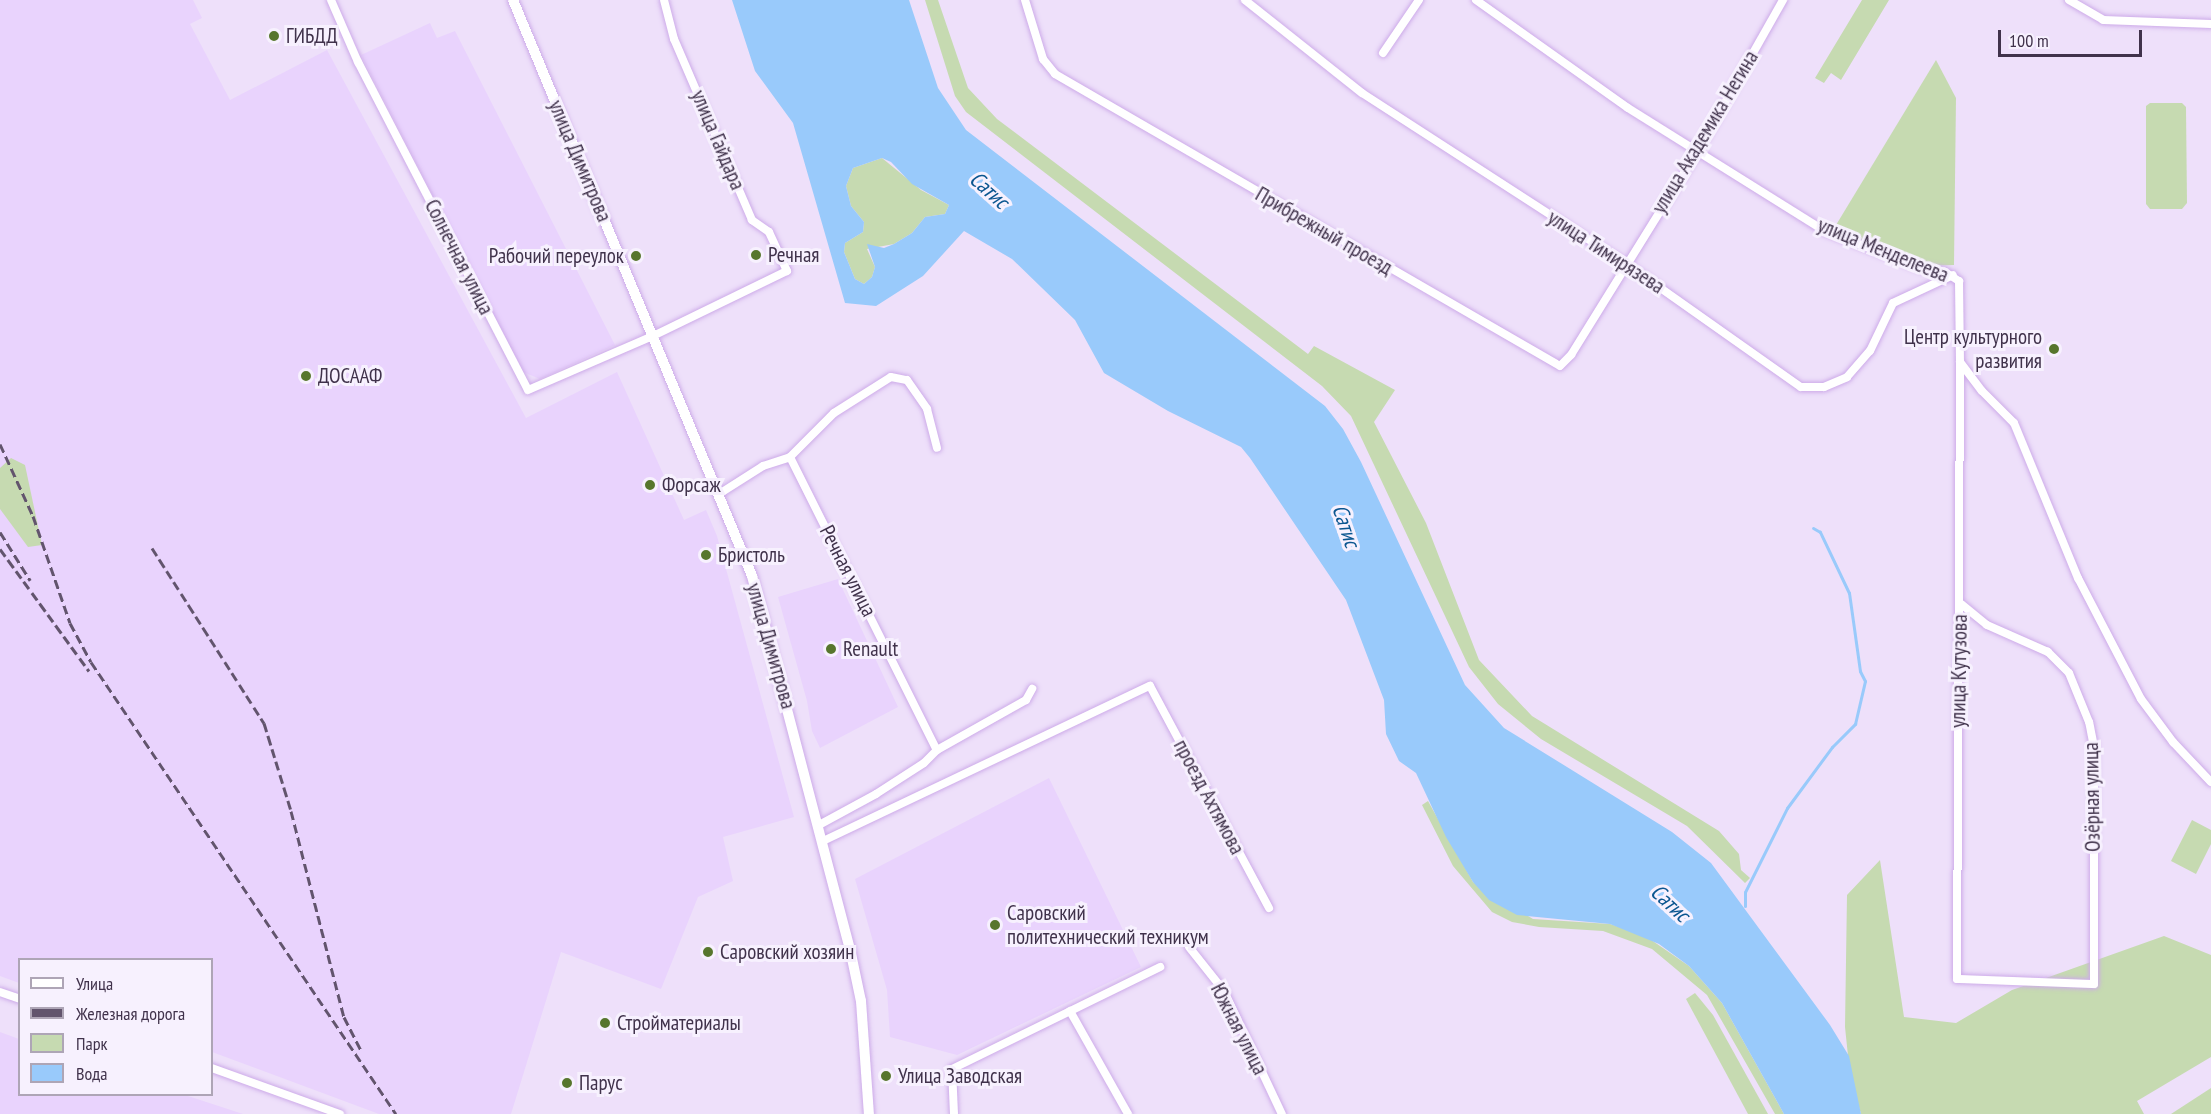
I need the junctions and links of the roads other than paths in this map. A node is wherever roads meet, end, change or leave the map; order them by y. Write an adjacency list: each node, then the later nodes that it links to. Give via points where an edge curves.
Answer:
1 (331, 0): 15 (street, Солнечная улица, via 358,62 528,390)
2 (513, 0): 15 (street, улица Димитрова)
3 (664, 0): 15 (street, улица Гайдара, via 674,39 752,220 769,232 787,271)
4 (1025, 0): 13 (street, Прибрежный проезд, via 1043,59 1055,74 1560,366 1571,355)
5 (1245, 0): 13 (street, улица Тимирязева, via 1362,93)
6 (1419, 0): 11 (street)
7 (1476, 0): 12 (street, улица Менделеева)
8 (1784, 0): 12 (street, улица Академика Негина)
9 (2069, 0): 10 (street, via 2103,20)
10 (2211, 24)
11 (1383, 53)
12 (1697, 152): 13 (street, улица Академика Негина); 14 (street, улица Менделеева, via 1825,231 1922,268)
13 (1625, 263): 14 (street, улица Тимирязева, via 1756,358 1808,389 1836,384 1846,377 1869,351 1893,303)
14 (1953, 275): 16 (street, улица Менделеева, via 1961,291)
15 (653, 336): 19 (street, улица Димитрова)
16 (1960, 362): 20 (street, улица Кутузова); 23 (street, via 2014,423 2078,578 2141,699 2173,742)
17 (938, 448): 18 (street, via 927,409 907,380 891,377 834,413)
18 (790, 457): 19 (street, via 762,466); 22 (street, Речная улица)
19 (719, 494): 24 (street, улица Димитрова, via 755,586)
20 (1961, 604): 29 (street, Озёрная улица, via 1987,625 2055,659 2069,673 2089,722 2094,747); 29 (street, улица Кутузова, via 1957,979)
21 (1032, 689): 22 (street, via 1026,700)
22 (937, 750): 24 (street, via 876,794)
23 (2211, 782)
24 (819, 825): 25 (street, улица Димитрова)
25 (823, 841): 26 (street, проезд Ахтямова, via 1150,686); 35 (street, улица Димитрова, via 860,993)
26 (1269, 908)
27 (1189, 947): 38 (street, Южная улица, via 1224,991)
28 (1160, 967): 32 (street)
29 (2094, 984)
30 (0, 992): 31 (street)
31 (18, 998)
32 (1070, 1011): 36 (street, via 952,1069); 37 (street)
33 (213, 1068): 34 (street)
34 (340, 1114)
35 (869, 1114)
36 (954, 1114)
37 (1128, 1114)
38 (1282, 1114)

